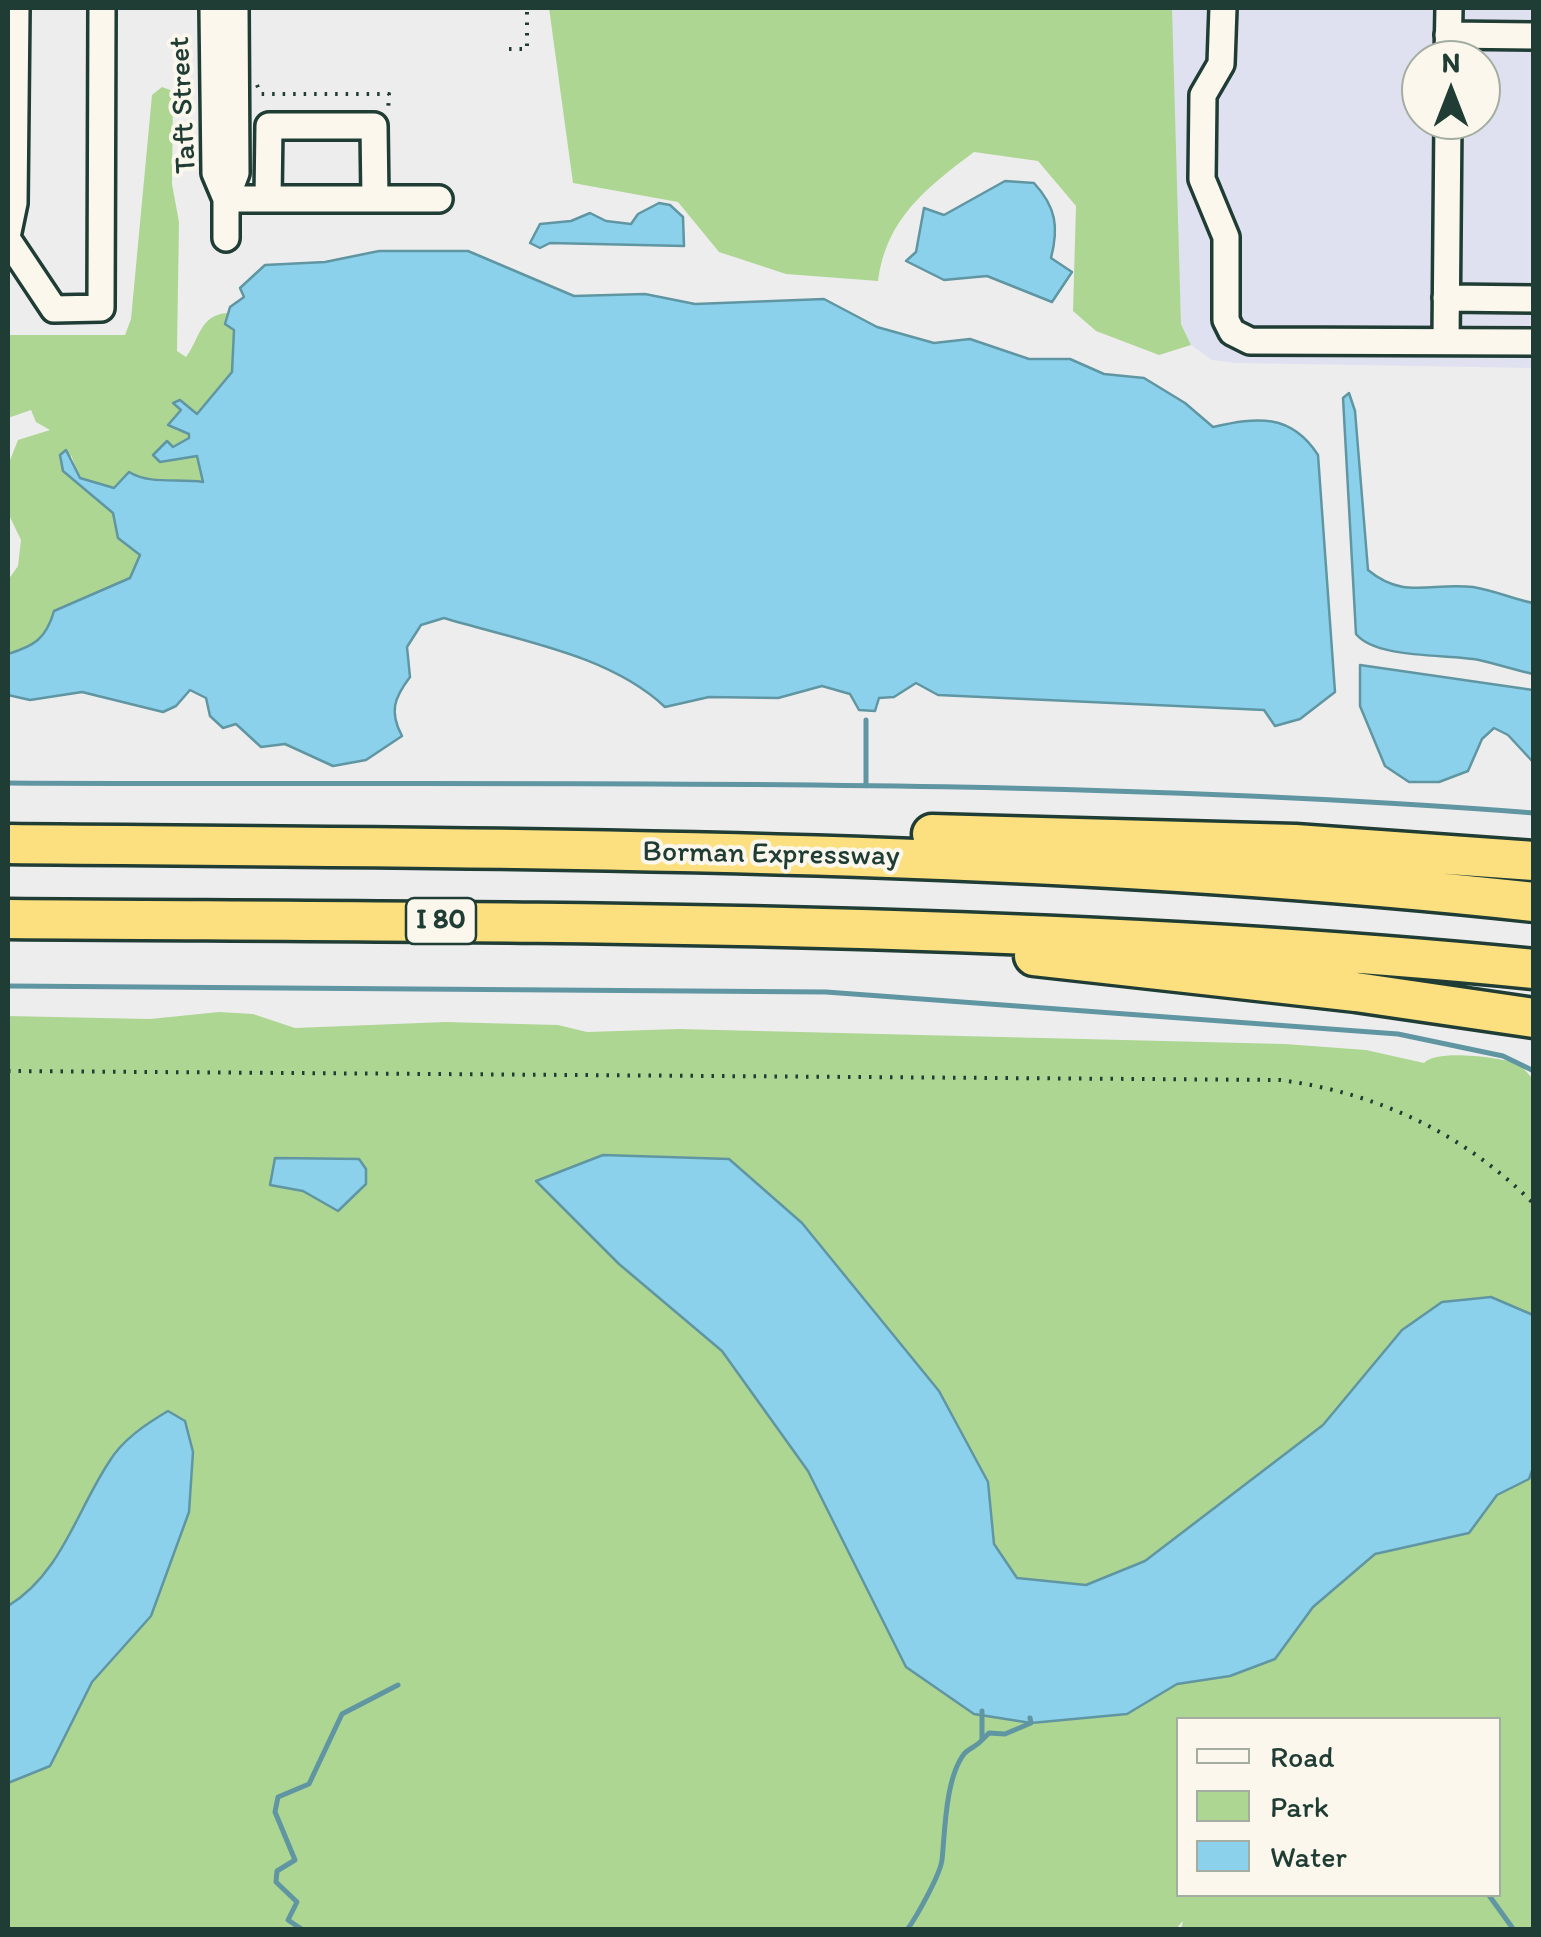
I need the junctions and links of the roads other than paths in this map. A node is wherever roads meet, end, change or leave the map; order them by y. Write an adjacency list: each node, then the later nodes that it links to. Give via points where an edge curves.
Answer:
1 (16, 8): 15 (street)
2 (102, 8): 15 (street, via 101,308 54,309)
3 (212, 8): 11 (street, Taft Street, via 215,173)
4 (234, 8): 11 (street, Taft Street, via 236,173)
5 (1223, 8): 19 (street, via 1222,64 1203,96 1202,179 1226,238 1226,320 1236,336)
6 (1449, 8): 8 (street)
7 (1534, 36): 9 (street)
8 (1448, 40)
9 (1501, 41)
10 (1448, 140): 17 (street)
11 (226, 199): 12 (street); 16 (street, Taft Street)
12 (268, 199): 13 (street); 13 (street, via 270,126 374,126)
13 (375, 199): 14 (street)
14 (439, 199)
15 (8, 236)
16 (226, 238)
17 (1446, 298): 18 (street); 19 (street)
18 (1534, 299)
19 (1446, 342): 20 (street)
20 (1534, 342)
21 (8, 844): 22 (highway, Borman Expressway)
22 (731, 852): 23 (highway, via 902,834 1296,844); 24 (highway, Borman Expressway, via 1138,868)
23 (1534, 861)
24 (1534, 902)
25 (8, 918): 26 (highway, I 80)
26 (874, 926): 27 (highway, I 80, via 1267,946); 28 (highway, via 1012,954)
27 (1534, 969)
28 (1534, 1018)

